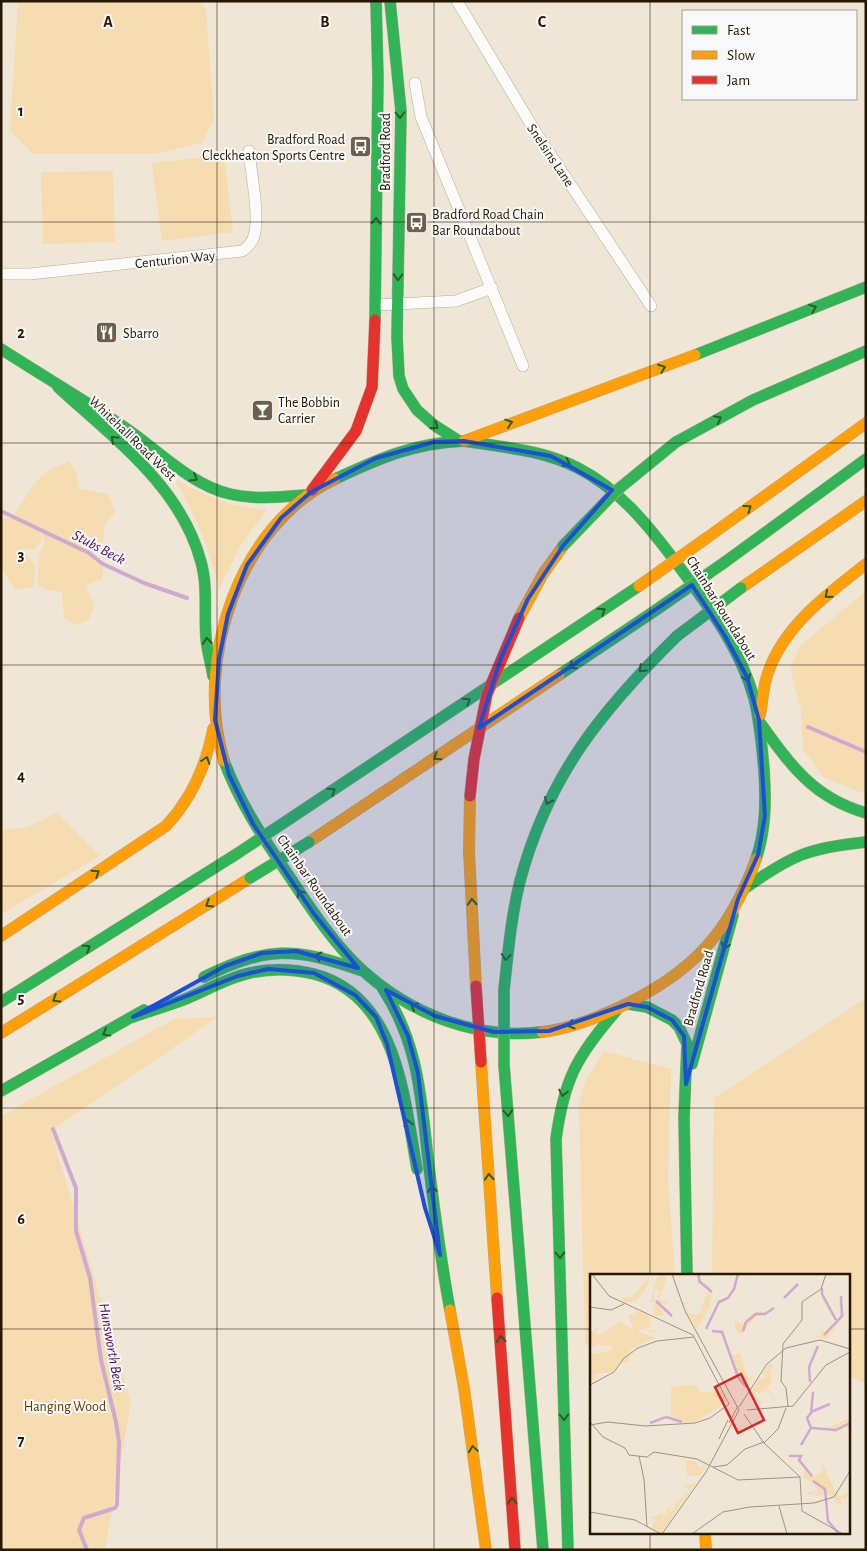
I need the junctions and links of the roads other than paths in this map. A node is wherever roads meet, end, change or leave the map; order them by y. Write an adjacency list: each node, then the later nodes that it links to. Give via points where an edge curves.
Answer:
1 (376, 1): 10 (main road, Bradford Road, one-way to 1)
2 (390, 1): 9 (main road, Bradford Road, one-way to 9, via 400,111)
3 (457, 1): 11 (street, Snelsins Lane, via 535,131)
4 (415, 83): 8 (street, via 421,116)
5 (249, 151): 6 (street, Centurion Way, via 255,228 250,246 242,251 30,274)
6 (1, 274)
7 (866, 287): 17 (main road, one-way to 7, via 696,356)
8 (492, 288): 9 (street, via 456,301); 14 (street)
9 (397, 304): 10 (street); 17 (main road, Bradford Road, one-way to 17, via 397,360 403,389 424,417)
10 (376, 305): 19 (main road, Bradford Road, via 372,387 361,419 347,445)
11 (651, 306)
12 (1, 349): 15 (main road, Whitehall Road West)
13 (866, 351): 42 (main road, one-way to 13, bridge, via 469,852 474,758 487,694 518,618 543,574 563,546 602,503 676,442 753,400)
14 (524, 366)
15 (58, 387): 19 (main road, Whitehall Road West, one-way to 19, via 126,428 212,488 258,498); 22 (main road, Whitehall Road West, one-way to 15, via 206,641 206,596 201,562 183,516 154,476)
16 (866, 423): 31 (main road, one-way to 16, bridge, via 235,855 639,586)
17 (462, 441): 19 (main road, Chainbar Roundabout, via 434,442 395,450); 24 (main road, Chainbar Roundabout, one-way to 24, via 521,449 557,459 590,475 638,514 699,594 725,636 747,677)
18 (866, 459): 35 (main road, one-way to 35, bridge, via 656,610 308,842)
19 (308, 493): 22 (main road, Chainbar Roundabout, via 271,531 244,573 223,632)
20 (866, 501): 43 (main road, one-way to 43, bridge, via 677,636 633,678 566,763 520,876 507,950 504,1065)
21 (866, 564): 24 (main road, one-way to 24, via 826,597 782,644 769,670)
22 (216, 688): 23 (main road, Chainbar Roundabout)
23 (215, 720): 28 (main road, one-way to 23, via 147,840 176,815 200,778); 29 (main road, Chainbar Roundabout, one-way to 23, via 314,914 254,824 229,775)
24 (760, 722): 25 (main road, via 795,771 810,786 838,805); 27 (main road, Chainbar Roundabout, via 765,816 758,855)
25 (866, 813)
26 (866, 842): 27 (main road, via 816,848 773,868)
27 (740, 895): 32 (main road, Chainbar Roundabout, via 716,935 693,962); 36 (main road, Bradford Road, one-way to 36)
28 (1, 936)
29 (364, 972): 30 (main road, Chainbar Roundabout); 34 (main road, one-way to 34, via 312,954 279,951 242,959 187,985)
30 (379, 983): 33 (main road, Chainbar Roundabout, one-way to 30, via 549,1031 522,1034 494,1032 463,1027 435,1016); 38 (main road, one-way to 30, via 414,1056 402,1021)
31 (1, 1002)
32 (628, 1004): 33 (main road, Chainbar Roundabout); 36 (main road, Bradford Road, via 662,1013 679,1027 686,1044)
33 (617, 1009): 44 (main road, one-way to 44, via 571,1068 556,1139)
34 (133, 1017): 37 (main road, one-way to 37); 38 (main road, one-way to 34, via 425,1208 388,1044 376,1017 355,995 314,973 268,969 238,976)
35 (1, 1033)
36 (686, 1084): 39 (main road, Bradford Road)
37 (1, 1091)
38 (440, 1255): 41 (main road, one-way to 38, via 464,1388)
39 (687, 1274)
40 (705, 1534): 45 (main road)
41 (486, 1550)
42 (515, 1550)
43 (543, 1550)
44 (568, 1550)
45 (706, 1550)

